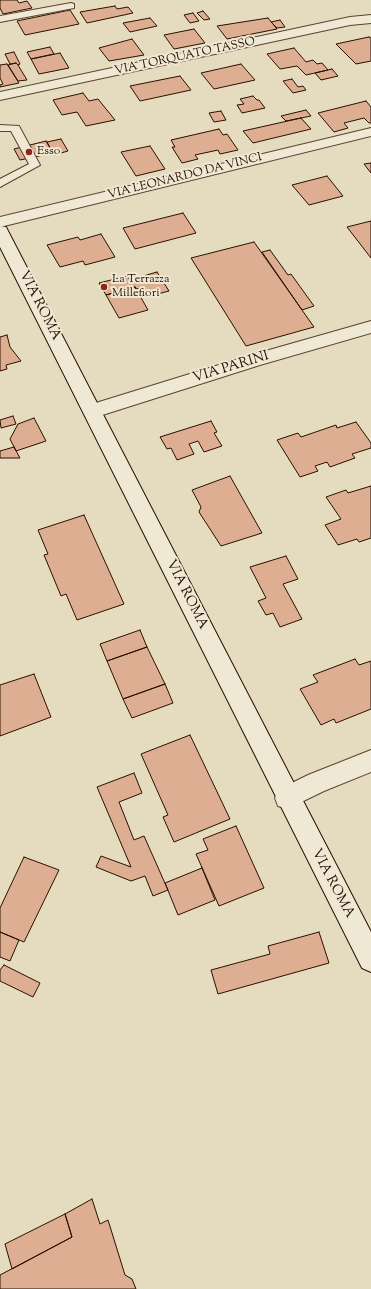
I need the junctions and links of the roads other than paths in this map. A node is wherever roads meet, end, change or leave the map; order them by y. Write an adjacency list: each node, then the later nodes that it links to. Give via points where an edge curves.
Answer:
1 (71, 6): 2 (lane)
2 (0, 19)
3 (371, 19): 4 (street, VIA TORQUATO TASSO, via 350,21)
4 (0, 96)
5 (0, 128): 7 (lane, via 16,128 35,165)
6 (371, 132): 8 (street, VIA LEONARDO DA VINCI)
7 (0, 184)
8 (0, 222)
9 (0, 231): 11 (street, VIA ROMA)
10 (371, 327): 11 (street, VIA PARINI, via 254,360)
11 (93, 411): 13 (street, VIA ROMA)
12 (371, 761): 13 (street, via 316,783)
13 (287, 798): 14 (street, VIA ROMA)
14 (371, 959)

